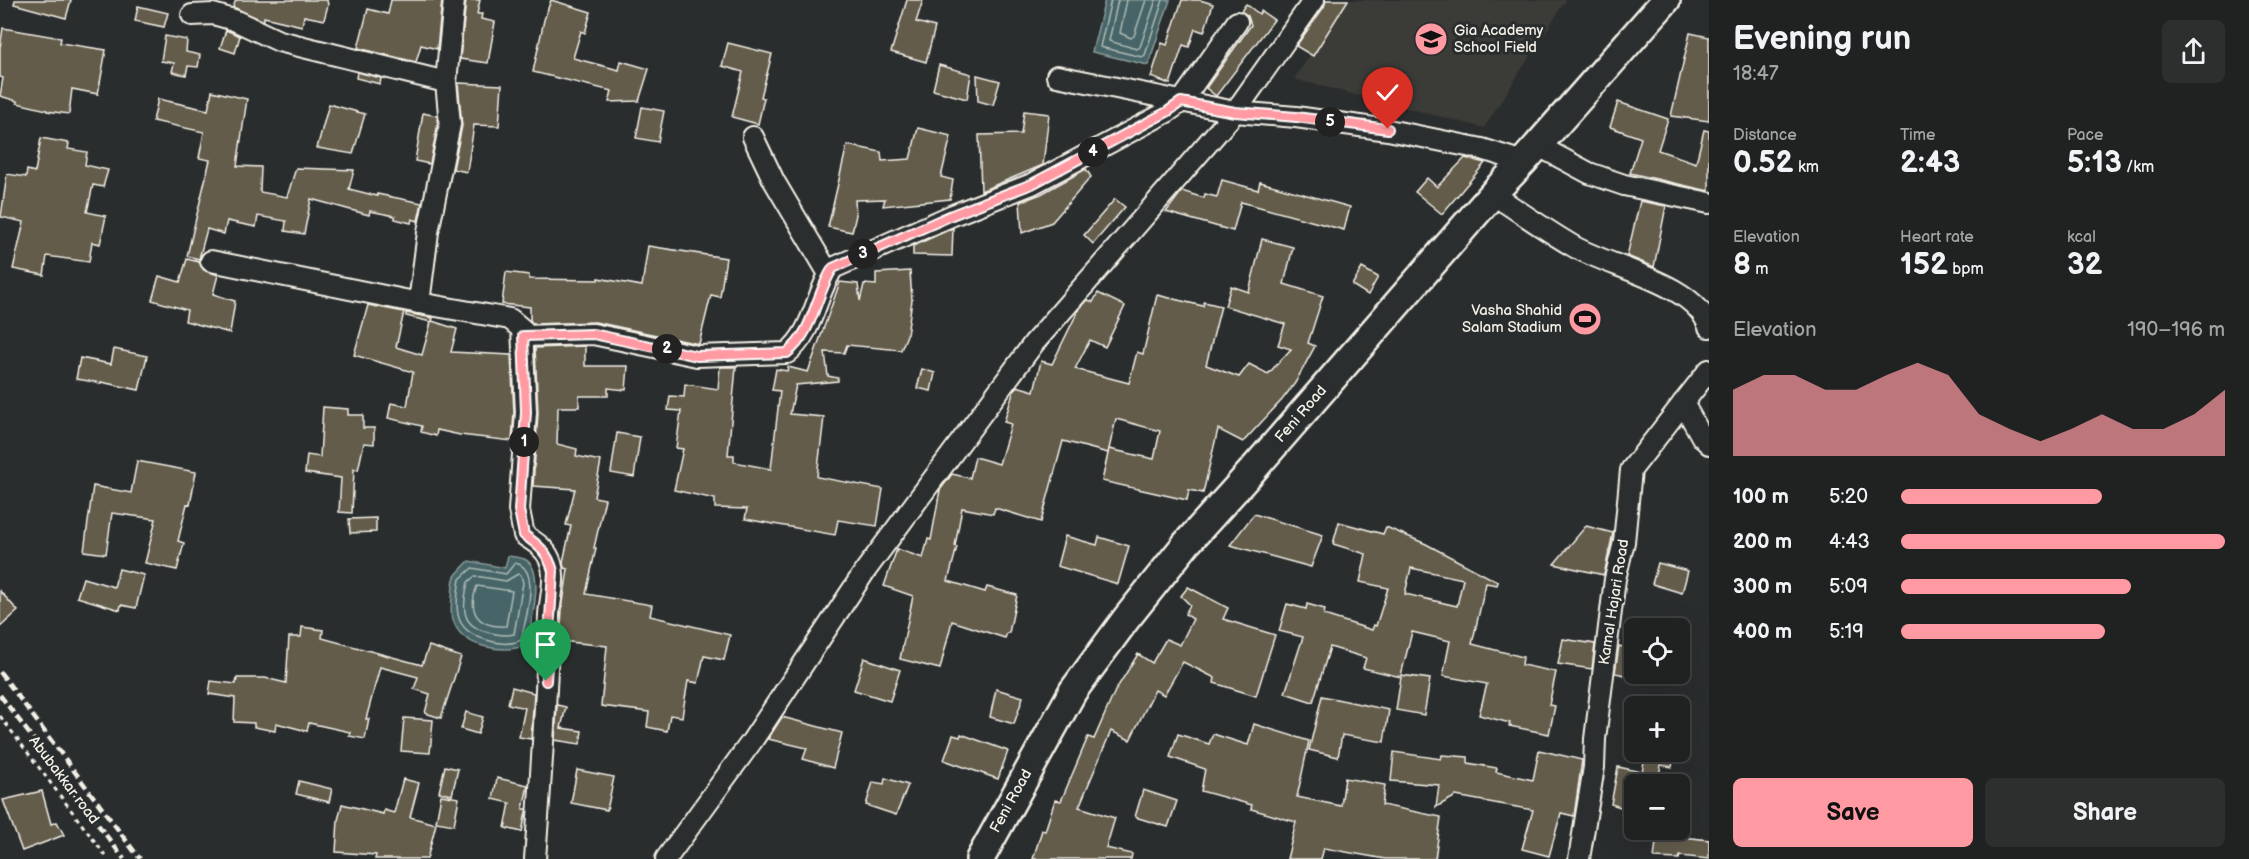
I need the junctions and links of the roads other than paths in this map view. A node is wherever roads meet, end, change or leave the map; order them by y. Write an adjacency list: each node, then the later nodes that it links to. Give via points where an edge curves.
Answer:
1 (454, 0): 8 (street)
2 (1314, 0): 10 (street)
3 (1666, 0): 13 (main road, Feni Road)
4 (1682, 0): 12 (main road)
5 (192, 15): 8 (street, via 213,14 279,41)
6 (1237, 21): 9 (street)
7 (1057, 76): 9 (street)
8 (446, 82): 18 (street, via 450,124 428,232)
9 (1181, 102): 10 (street); 17 (street, via 1032,184 855,256)
10 (1235, 112): 13 (street, via 1388,129); 25 (street, via 1034,343 865,571 752,741)
11 (753, 137): 17 (street)
12 (1548, 151): 14 (main road); 15 (street, via 1589,173 1624,185)
13 (1523, 162): 26 (main road, Feni Road, via 1186,544 1134,610 1073,691)
14 (1503, 201): 19 (street, via 1575,247 1690,300 1706,317); 27 (main road, via 1318,418 1253,488 1147,621 1070,727)
15 (1709, 203)
16 (211, 261): 18 (street)
17 (829, 274): 20 (street, via 807,329 787,353 697,356 593,334)
18 (419, 303): 20 (street, via 510,319 522,329)
19 (1709, 327)
20 (523, 336): 24 (street, via 526,412 519,510 524,535 541,546 550,560 553,579)
21 (1709, 370): 22 (street, Kamal Hajari Road)
22 (1683, 404): 23 (street); 28 (street, Kamal Hajari Road, via 1631,470)
23 (1709, 444)
24 (535, 859)
25 (666, 859)
26 (980, 859)
27 (997, 859)
28 (1579, 859)

